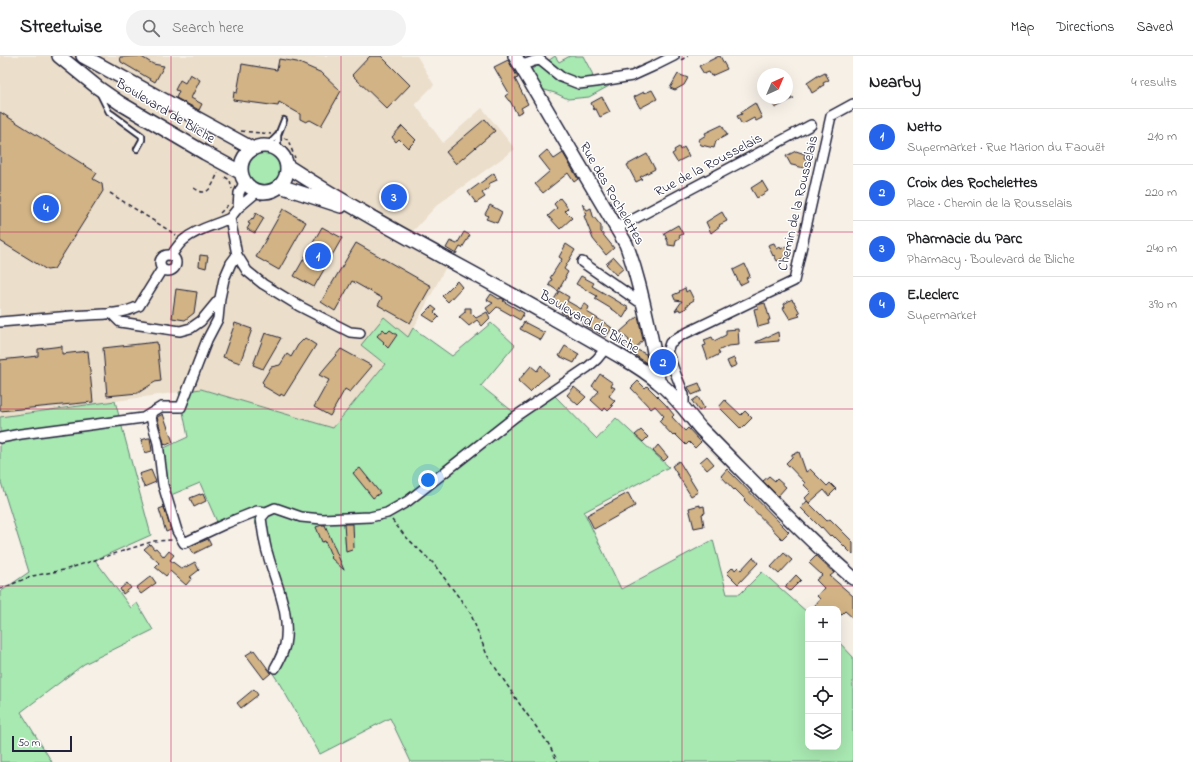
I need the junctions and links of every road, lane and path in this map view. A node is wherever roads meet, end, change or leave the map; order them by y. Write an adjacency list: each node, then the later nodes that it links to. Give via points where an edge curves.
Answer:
1 (59, 56): 5 (main road, Boulevard de Bliche)
2 (674, 56): 4 (street, via 632,76 579,84 561,77 540,60)
3 (87, 57): 11 (main road, Boulevard de Bliche)
4 (517, 61): 23 (main road, Rue des Rochelettes)
5 (97, 87): 10 (lane, via 109,112 142,136); 14 (main road, Boulevard de Bliche)
6 (853, 104): 34 (street, Chemin de la Rousselais, via 831,116 794,281 670,343 667,352 684,394)
7 (284, 120): 9 (lane)
8 (811, 125): 23 (street, Rue de la Rousselais)
9 (278, 135): 12 (lane); 12 (lane)
10 (137, 149)
11 (253, 149): 12 (main road, via 260,146); 14 (main road, via 243,158)
12 (272, 149): 13 (main road)
13 (287, 166): 15 (main road, via 287,174); 20 (main road, Boulevard de Bliche)
14 (242, 177): 17 (main road); 19 (street)
15 (279, 191): 17 (path); 17 (main road, via 263,193); 20 (main road, Boulevard de Bliche)
16 (110, 193): 24 (path)
17 (256, 197): 19 (street)
18 (232, 199): 21 (path)
19 (238, 208): 22 (street)
20 (366, 214): 32 (main road, Boulevard de Bliche)
21 (218, 215)
22 (230, 218): 25 (street); 29 (street, via 184,239 171,256 165,255 160,259 162,269 139,306)
23 (617, 228): 28 (main road, Rue des Rochelettes, via 632,258)
24 (177, 236)
25 (237, 255): 27 (street, via 224,279); 31 (street, via 247,271 262,284 350,332)
26 (582, 262): 28 (street)
27 (220, 298): 29 (street, via 201,321 191,328 180,331 120,322); 35 (street, via 218,319 206,340 181,407 161,407)
28 (643, 302): 33 (main road, Rue des Rochelettes)
29 (111, 313): 30 (street)
30 (0, 322)
31 (360, 334)
32 (606, 348): 33 (main road, Boulevard de Bliche); 38 (street, via 588,367 516,416 408,501)
33 (658, 382): 34 (main road, Boulevard de Bliche)
34 (684, 409): 40 (main road, Boulevard de Bliche, via 832,560)
35 (150, 414): 36 (street, via 144,418); 39 (street, via 158,443 163,485)
36 (0, 438)
37 (266, 512): 38 (street, via 275,508 301,517 322,519 370,517); 39 (street, via 257,511 184,543); 42 (street, via 261,518 263,534 285,616 285,645)
38 (387, 513): 43 (path, via 405,536 433,563 470,612 487,655 548,743)
39 (181, 539): 41 (path, via 154,541 64,570 32,576)
40 (853, 578)
41 (0, 589)
42 (275, 668)
43 (558, 762)

